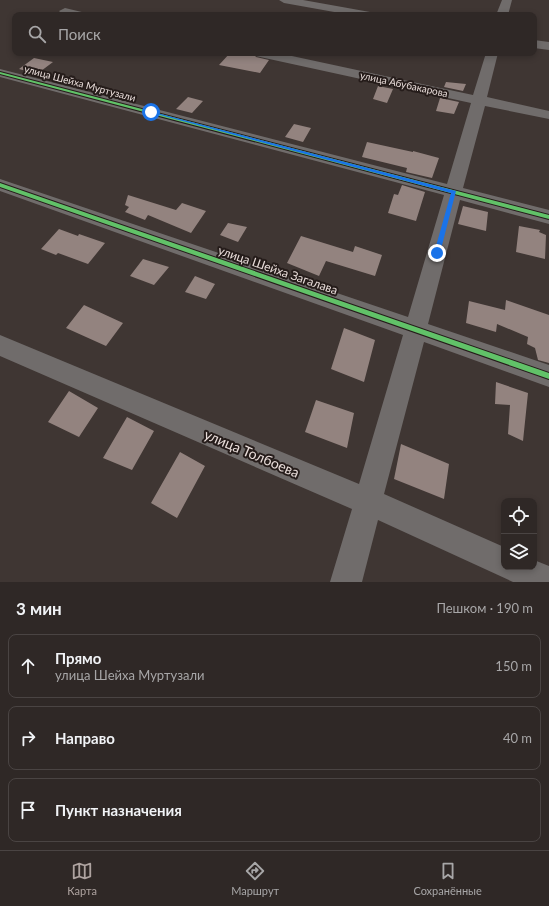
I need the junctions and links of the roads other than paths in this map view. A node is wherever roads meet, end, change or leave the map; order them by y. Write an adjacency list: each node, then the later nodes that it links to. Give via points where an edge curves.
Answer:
1 (284, 0): 5 (street)
2 (507, 0): 6 (street)
3 (64, 11): 4 (street)
4 (68, 12)
5 (353, 12)
6 (503, 12)
7 (537, 44): 8 (street)
8 (549, 46)
9 (274, 56): 12 (street, улица Абубакарова)
10 (491, 56): 12 (street)
11 (0, 73): 15 (street, улица Шейха Муртузали)
12 (479, 100): 13 (street, улица Абубакарова); 15 (street)
13 (549, 115)
14 (0, 185): 17 (street, улица Шейха Загалава)
15 (454, 192): 16 (street, улица Шейха Муртузали); 17 (street)
16 (549, 217)
17 (416, 330): 19 (street, улица Шейха Загалава); 20 (street)
18 (0, 345): 20 (street, улица Толбоева)
19 (549, 376)
20 (369, 502): 21 (street, улица Толбоева); 23 (street)
21 (501, 561)
22 (522, 570): 24 (street)
23 (346, 582)
24 (549, 582)

